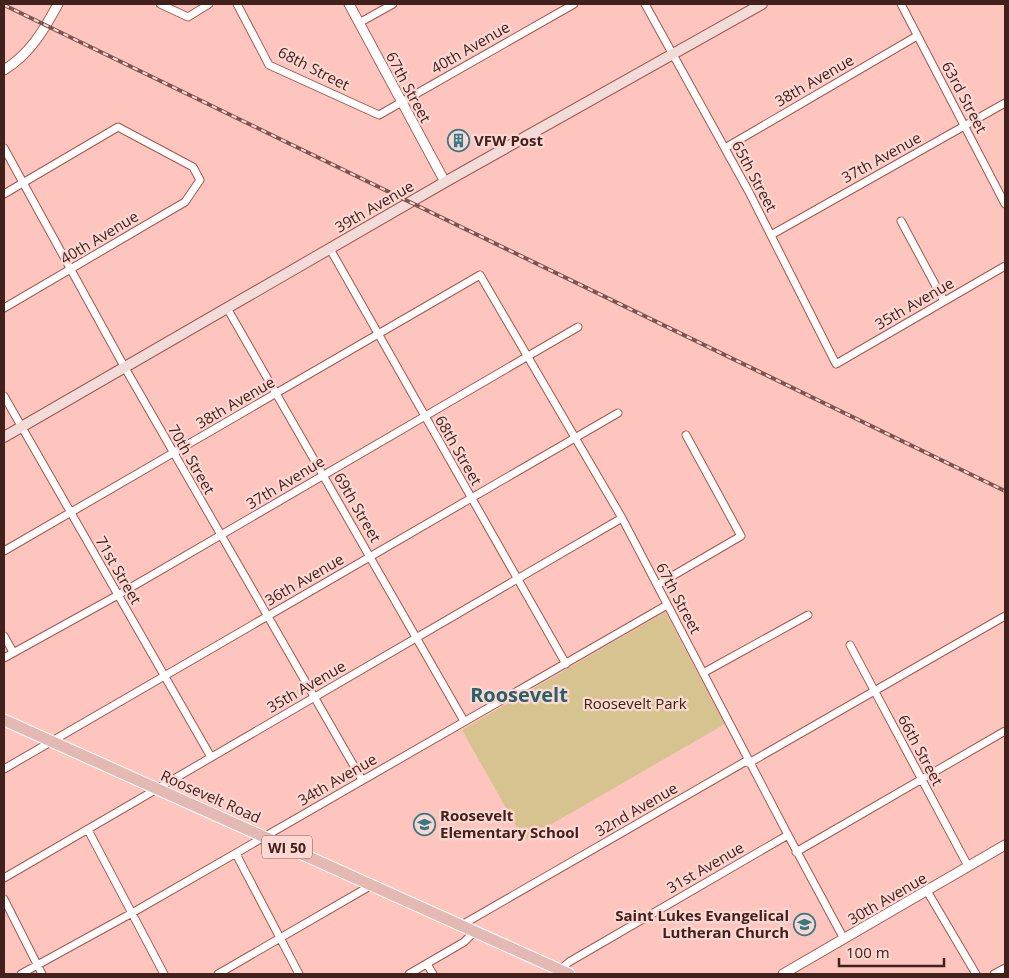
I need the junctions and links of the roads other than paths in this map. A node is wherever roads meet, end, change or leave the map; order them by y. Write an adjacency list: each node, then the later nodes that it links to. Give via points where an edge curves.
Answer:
1 (58, 4): 14 (street, via 37,40)
2 (160, 4): 3 (street, via 188,17)
3 (209, 4)
4 (237, 4): 17 (street, 68th Street, via 270,65)
5 (349, 4): 11 (street, 67th Street)
6 (392, 4): 11 (street)
7 (574, 4): 15 (street, 40th Avenue)
8 (645, 4): 13 (street, 65th Street)
9 (762, 4): 13 (main road, 39th Avenue)
10 (900, 4): 12 (street, 63rd Street)
11 (359, 22): 15 (street, 67th Street)
12 (917, 36): 18 (street, 63rd Street); 20 (street, 38th Avenue)
13 (673, 54): 20 (street, 65th Street); 21 (main road, 39th Avenue)
14 (4, 70)
15 (401, 102): 17 (street, 40th Avenue); 21 (street, 67th Street)
16 (1005, 104): 18 (street, 37th Avenue)
17 (379, 115)
18 (965, 126): 24 (street, 63rd Street); 26 (street, 37th Avenue)
19 (4, 148): 22 (street, 70th Street)
20 (725, 148): 26 (street, 65th Street)
21 (444, 182): 27 (main road, 39th Avenue)
22 (22, 183): 23 (street); 29 (street, 70th Street); 29 (street, 40th Avenue, via 118,127 193,167 200,180 185,202)
23 (4, 194)
24 (1005, 204)
25 (901, 221): 31 (street)
26 (771, 235): 37 (street, 65th Street)
27 (330, 250): 33 (main road, 39th Avenue); 35 (street, 68th Street)
28 (1005, 266): 31 (street, 35th Avenue)
29 (71, 269): 32 (street, 40th Avenue); 38 (street, 70th Street)
30 (480, 275): 35 (street, 38th Avenue); 36 (street, 67th Street)
31 (944, 301): 37 (street, 35th Avenue)
32 (4, 308)
33 (227, 308): 38 (main road, 39th Avenue); 39 (street, 69th Street)
34 (578, 327): 36 (street, 37th Avenue)
35 (378, 334): 39 (street, 38th Avenue); 42 (street, 68th Street)
36 (528, 357): 42 (street, 37th Avenue); 46 (street, 67th Street)
37 (836, 364)
38 (125, 368): 43 (main road, 39th Avenue); 47 (street, 70th Street)
39 (276, 394): 47 (street, 38th Avenue); 48 (street, 69th Street)
40 (4, 396): 43 (street, 71st Street)
41 (618, 413): 46 (street, 36th Avenue)
42 (425, 417): 48 (street, 37th Avenue); 49 (street, 68th Street)
43 (21, 427): 45 (main road, 39th Avenue); 50 (street, 71st Street)
44 (686, 435): 56 (street, via 741,536)
45 (4, 437)
46 (575, 438): 49 (street, 36th Avenue); 51 (street, 67th Street)
47 (173, 454): 50 (street, 38th Avenue); 52 (street, 70th Street)
48 (323, 475): 52 (street, 37th Avenue); 54 (street, 69th Street)
49 (471, 498): 54 (street, 36th Avenue); 55 (street, 68th Street)
50 (70, 513): 53 (street, 38th Avenue); 57 (street, 71st Street)
51 (622, 518): 55 (street, 35th Avenue); 56 (street, 67th Street)
52 (220, 536): 57 (street, 37th Avenue); 61 (street, 70th Street)
53 (4, 551)
54 (370, 556): 61 (street, 36th Avenue); 63 (street, 69th Street)
55 (518, 580): 63 (street, 35th Avenue); 67 (street, 68th Street)
56 (657, 585): 58 (street, 67th Street)
57 (118, 595): 65 (street, 37th Avenue); 69 (street, 71st Street)
58 (667, 605): 67 (street, 34th Avenue); 68 (street, 67th Street)
59 (808, 615): 68 (street)
60 (1005, 616): 70 (street, 32nd Avenue)
61 (267, 617): 69 (street, 36th Avenue); 71 (street, 70th Street)
62 (4, 636): 65 (street)
63 (417, 639): 71 (street, 35th Avenue); 73 (street, 69th Street)
64 (850, 645): 70 (street, 66th Street)
65 (13, 652): 66 (street, 37th Avenue)
66 (4, 658)
67 (566, 664): 73 (street, 34th Avenue)
68 (703, 673): 77 (street, 67th Street)
69 (164, 676): 75 (street, 36th Avenue); 76 (street, 71st Street)
70 (874, 691): 77 (street, 32nd Avenue); 80 (street, 66th Street)
71 (313, 697): 76 (street, 35th Avenue); 79 (street, 70th Street)
72 (4, 720): 75 (main road, Roosevelt Road / WI 50)
73 (464, 721): 79 (street, 34th Avenue)
74 (1005, 731): 80 (street)
75 (51, 742): 78 (street, 36th Avenue); 81 (main road, Roosevelt Road / WI 50)
76 (211, 757): 81 (street, 35th Avenue)
77 (749, 761): 83 (street, 67th Street); 94 (street, 32nd Avenue)
78 (4, 769)
79 (362, 780): 84 (street, 34th Avenue)
80 (921, 780): 86 (street); 88 (street, 66th Street)
81 (160, 789): 82 (street, 35th Avenue); 84 (main road, Roosevelt Road / WI 50)
82 (88, 830): 89 (street, 35th Avenue); 93 (street)
83 (788, 836): 86 (street, 67th Street); 101 (street, 31st Avenue, via 576,957)
84 (266, 837): 87 (street, 34th Avenue); 90 (main road, Roosevelt Road / WI 50)
85 (1005, 845): 88 (street, 30th Avenue)
86 (796, 852): 97 (street, 67th Street)
87 (236, 854): 93 (street, 34th Avenue); 96 (street)
88 (968, 866): 91 (street, 30th Avenue)
89 (4, 878)
90 (370, 886): 94 (main road, Roosevelt Road / WI 50); 96 (street)
91 (927, 890): 97 (street, 30th Avenue); 110 (street)
92 (4, 900): 98 (street)
93 (132, 914): 98 (street, 34th Avenue); 104 (street)
94 (460, 927): 95 (main road, Roosevelt Road / WI 50)
95 (473, 933): 99 (street); 101 (main road, Roosevelt Road / WI 50)
96 (280, 938): 105 (street); 106 (street)
97 (844, 939): 109 (street, 30th Avenue)
98 (37, 964): 102 (street, 34th Avenue); 103 (street)
99 (427, 964): 107 (street); 108 (street)
100 (1005, 968): 111 (street)
101 (564, 972)
102 (21, 974)
103 (42, 974)
104 (164, 974)
105 (218, 974)
106 (298, 974)
107 (409, 974)
108 (433, 974)
109 (783, 974)
110 (976, 974)
111 (994, 974)

